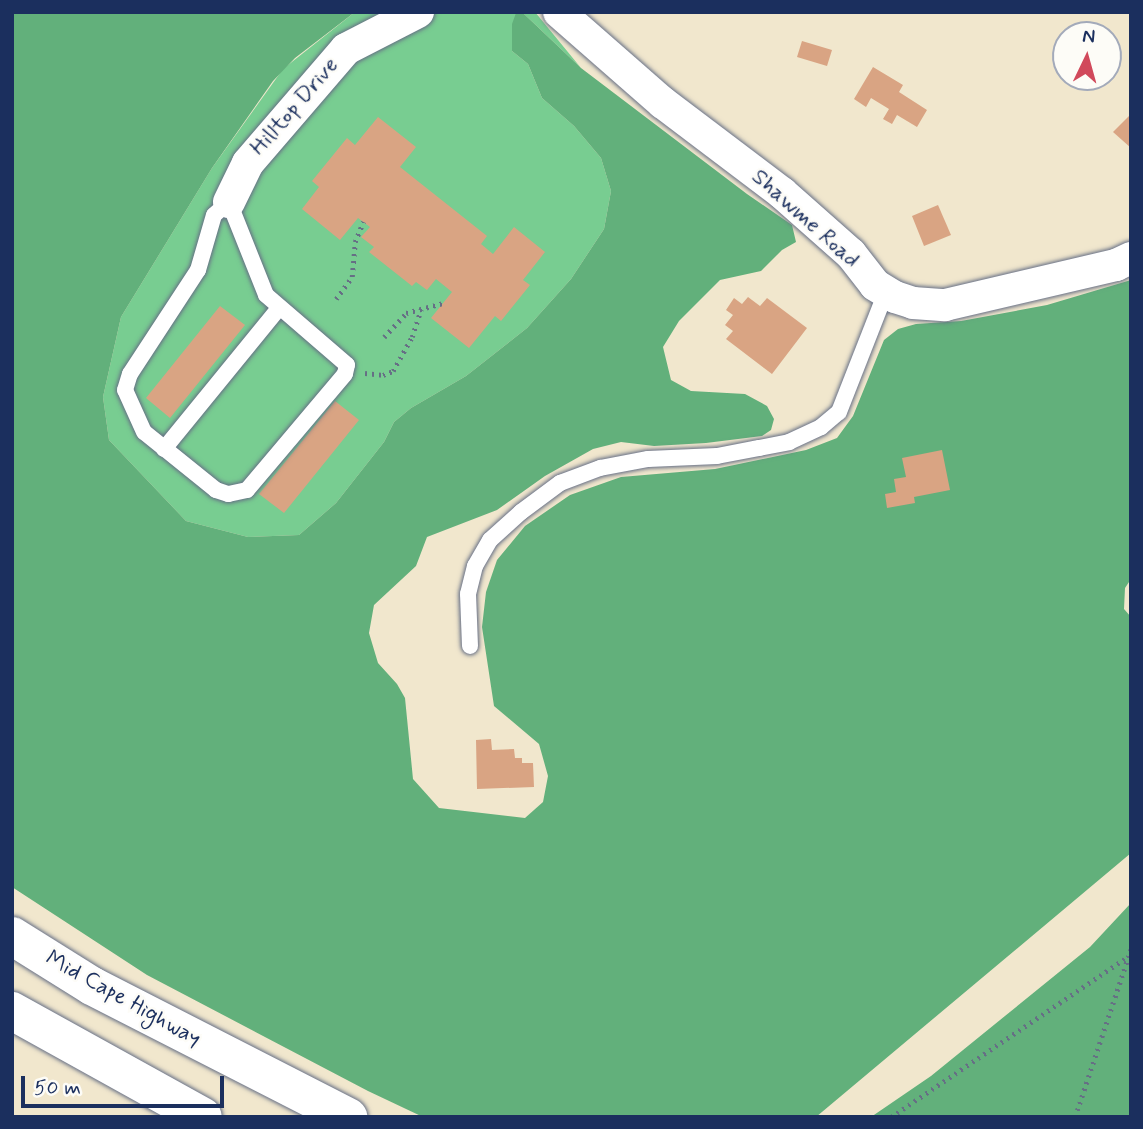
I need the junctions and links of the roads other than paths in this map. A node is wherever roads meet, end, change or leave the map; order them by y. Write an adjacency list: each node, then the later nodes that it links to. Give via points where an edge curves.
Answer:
1 (418, 12): 3 (street, Hilltop Drive, via 346,49 248,163)
2 (559, 12): 5 (street, Shawme Road, via 663,103 782,193)
3 (229, 202): 6 (lane, via 266,295); 7 (lane, via 214,215 193,279 127,382 126,397 137,421)
4 (1131, 258): 5 (street, Shawme Road, via 946,305 913,303)
5 (886, 292): 8 (lane, via 839,412 821,427 789,442 717,456 648,459 600,468 560,483 521,512 490,540 475,566 468,594)
6 (279, 309): 7 (lane); 7 (lane, via 346,360 347,370 240,494 216,490)
7 (164, 449)
8 (470, 646)
9 (12, 936): 12 (highway, Mid Cape Highway, via 92,986)
10 (12, 1011): 11 (highway)
11 (203, 1117)
12 (348, 1117)

